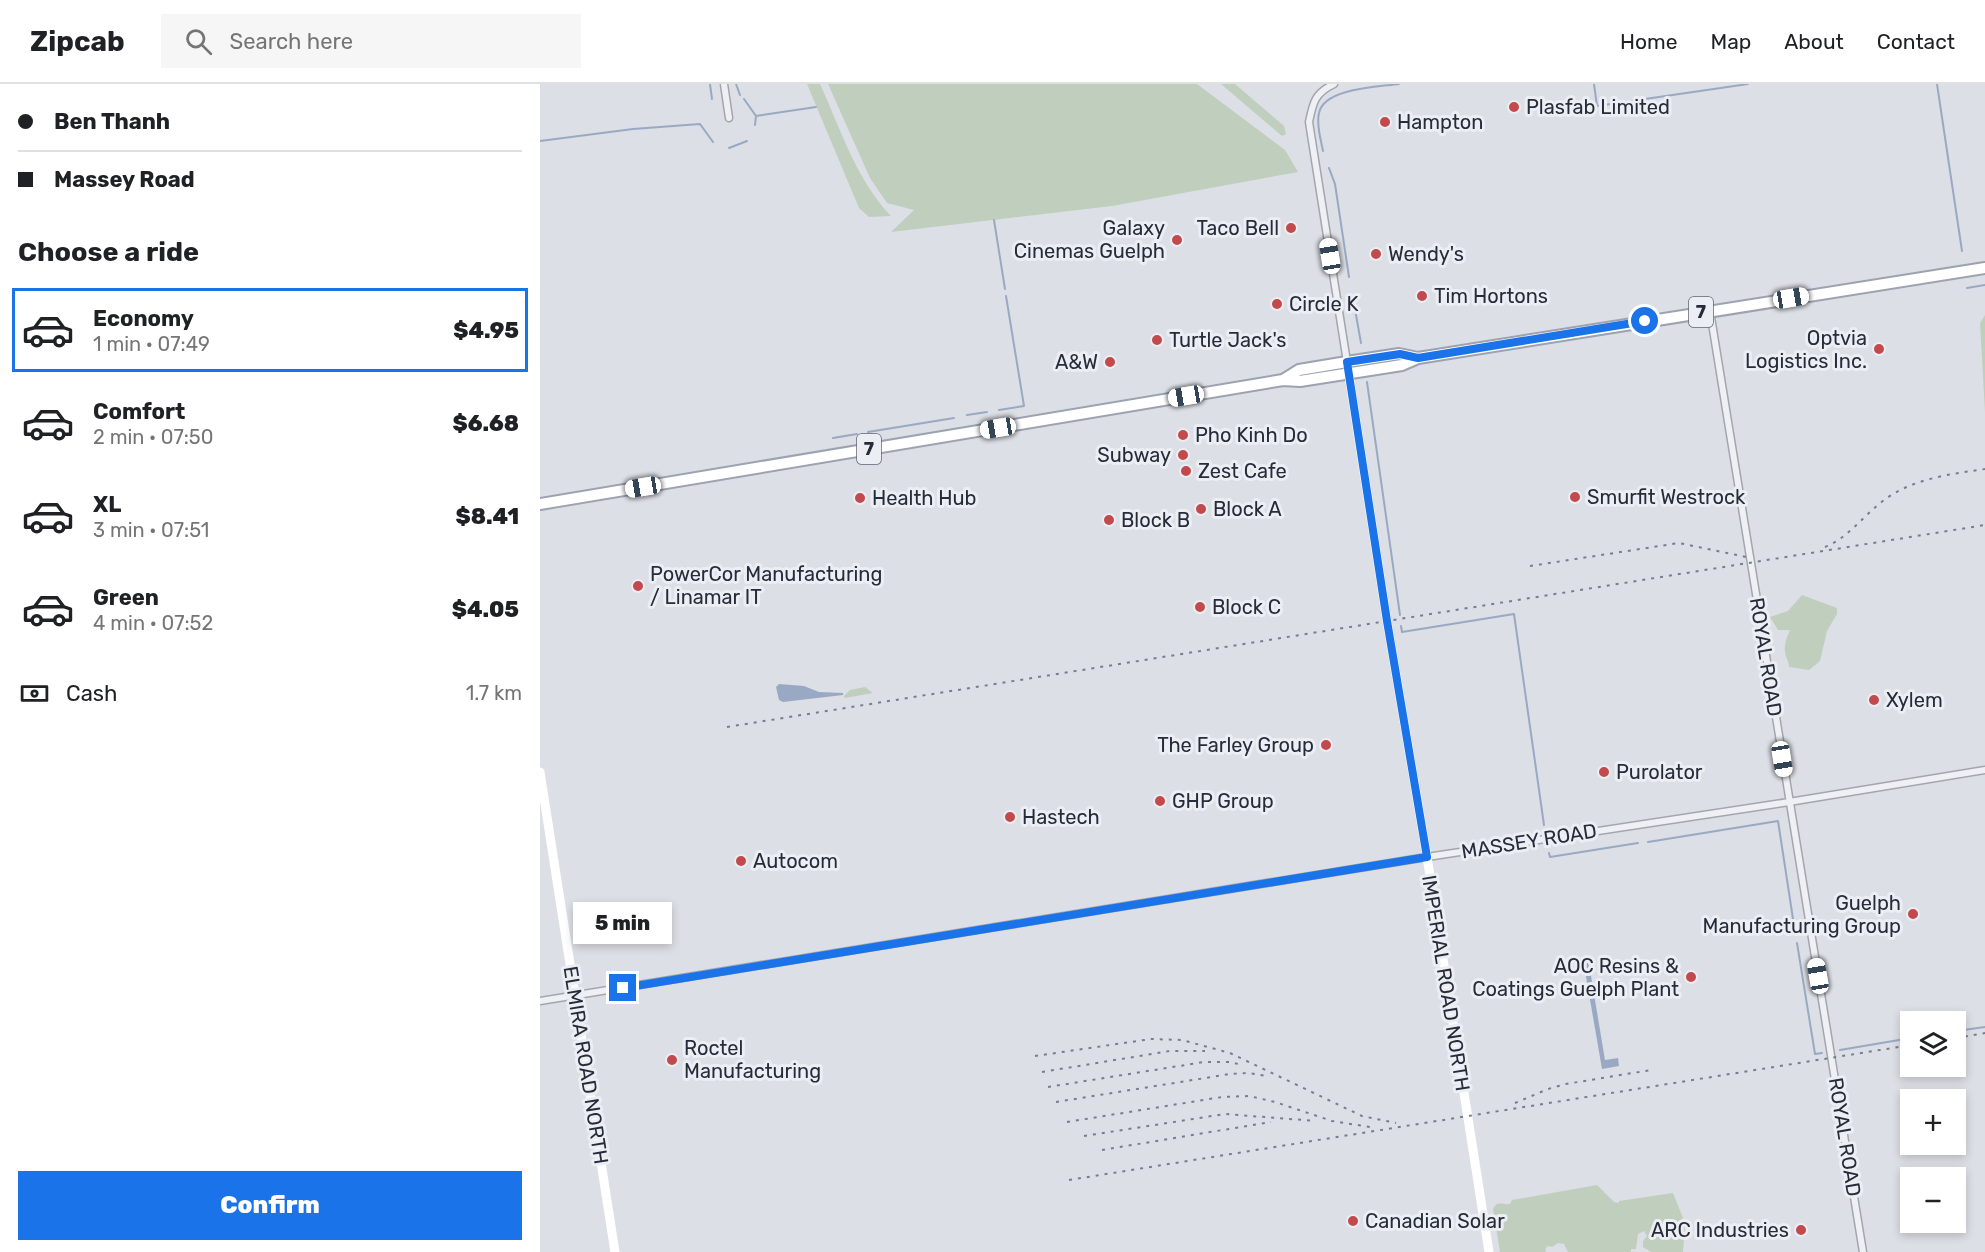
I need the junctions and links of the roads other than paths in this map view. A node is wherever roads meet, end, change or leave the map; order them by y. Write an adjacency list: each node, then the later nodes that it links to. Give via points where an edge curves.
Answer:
1 (724, 84): 3 (street)
2 (1334, 84): 6 (street, IMPERIAL ROAD NORTH, via 1322,90 1312,104 1309,122)
3 (729, 118)
4 (1985, 268): 5 (main road, 7)
5 (1710, 311): 6 (main road, 7, via 1418,358 1400,354); 10 (street, ROYAL ROAD)
6 (1348, 368): 7 (main road, 7, via 1299,370 1283,381); 11 (street, IMPERIAL ROAD NORTH)
7 (540, 504)
8 (1985, 770): 10 (street, MASSEY ROAD)
9 (540, 772): 12 (street, ELMIRA ROAD NORTH)
10 (1789, 802): 11 (street, MASSEY ROAD); 16 (street, ROYAL ROAD)
11 (1427, 857): 12 (street, MASSEY ROAD); 15 (street, IMPERIAL ROAD NORTH)
12 (576, 996): 13 (street, MASSEY ROAD); 14 (street, ELMIRA ROAD NORTH)
13 (540, 1001)
14 (615, 1252)
15 (1488, 1252)
16 (1863, 1252)

